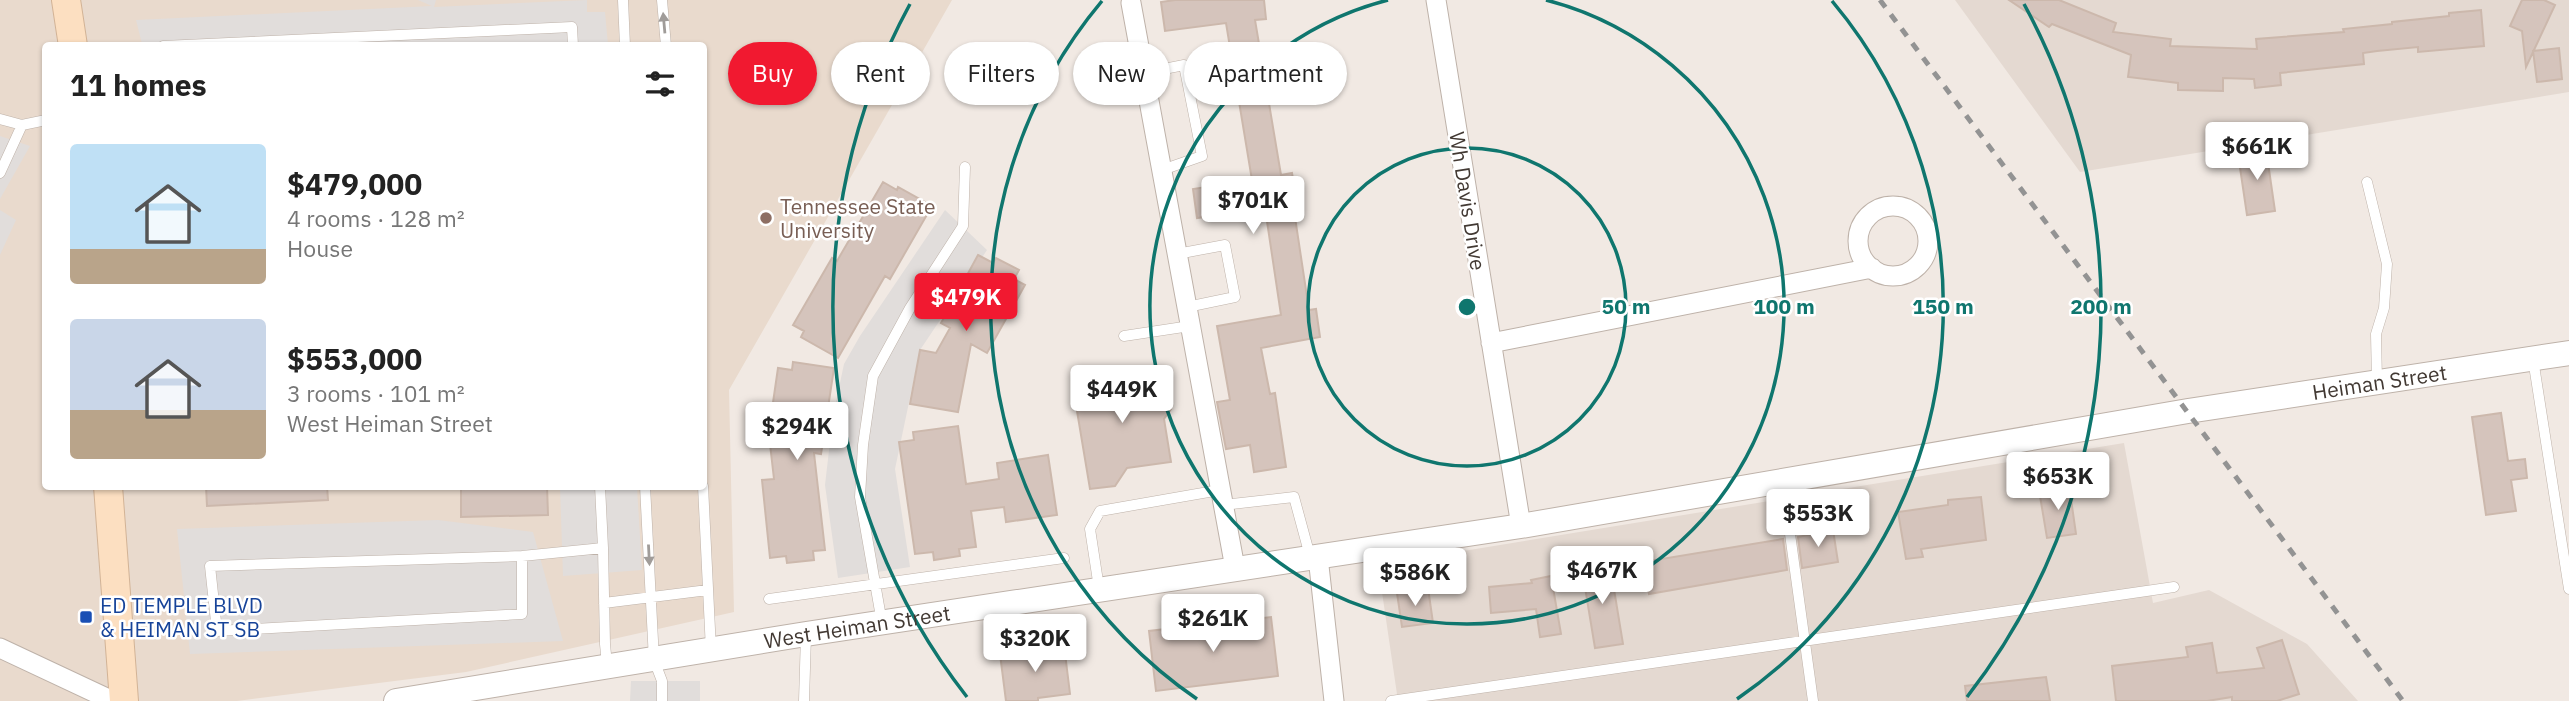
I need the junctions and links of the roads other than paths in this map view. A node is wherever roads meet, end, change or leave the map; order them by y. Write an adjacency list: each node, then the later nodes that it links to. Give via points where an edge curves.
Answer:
1 (66, 0): 6 (main road)
2 (623, 0): 9 (lane)
3 (662, 0): 10 (lane, one-way to 3)
4 (1436, 0): 25 (street, Wh Davis Drive)
5 (1132, 1): 11 (street)
6 (72, 42)
7 (249, 42): 8 (lane, via 572,27)
8 (573, 42)
9 (625, 42)
10 (666, 42)
11 (1139, 42)
12 (1170, 68): 18 (lane, via 1184,65 1202,156)
13 (1150, 105): 18 (street)
14 (0, 119): 16 (lane)
15 (42, 121): 16 (lane)
16 (22, 125): 19 (lane)
17 (965, 167): 42 (lane, via 962,226 873,376 859,496)
18 (1162, 170): 21 (street)
19 (0, 173)
20 (2367, 182): 28 (lane, via 2387,264 2384,308 2376,334)
21 (1177, 254): 23 (street); 23 (lane, via 1224,245 1235,297)
22 (1872, 268): 25 (street)
23 (1189, 316): 24 (lane); 35 (street)
24 (1124, 336)
25 (1491, 343): 36 (street, Wh Davis Drive)
26 (2569, 353): 27 (street, Heiman Street)
27 (2533, 358): 28 (street, Heiman Street); 44 (lane)
28 (2377, 382): 29 (street, Heiman Street)
29 (2188, 411): 30 (street, West Heiman Street)
30 (1783, 480): 36 (street, West Heiman Street); 52 (lane)
31 (108, 490): 58 (main road)
32 (600, 490): 37 (lane)
33 (645, 490): 47 (lane, one-way to 47)
34 (703, 490): 45 (lane)
35 (1222, 498): 39 (lane, via 1294,497); 41 (street); 46 (lane, via 1100,511 1090,529)
36 (1521, 526): 39 (street, West Heiman Street)
37 (603, 548): 38 (lane); 49 (lane)
38 (522, 556): 38 (lane, via 210,566 217,631 522,614)
39 (1314, 557): 41 (street, West Heiman Street); 62 (street)
40 (1064, 558): 42 (lane)
41 (1234, 568): 46 (street, West Heiman Street)
42 (875, 585): 48 (lane); 50 (lane)
43 (2174, 587): 52 (lane)
44 (2569, 589)
45 (708, 590): 47 (lane); 54 (lane)
46 (1099, 590): 50 (street, West Heiman Street)
47 (651, 599): 49 (lane); 55 (lane)
48 (769, 599)
49 (604, 603): 56 (lane)
50 (882, 623): 51 (street, West Heiman Street)
51 (806, 634): 54 (street, West Heiman Street); 61 (lane)
52 (1805, 641): 63 (lane); 64 (lane)
53 (0, 648): 57 (street)
54 (711, 650): 55 (street, West Heiman Street)
55 (654, 660): 56 (street, West Heiman Street); 60 (lane, via 662,681)
56 (607, 666): 59 (street, West Heiman Street)
57 (113, 701)
58 (124, 701)
59 (396, 701)
60 (662, 701)
61 (804, 701)
62 (1334, 701)
63 (1391, 701)
64 (1813, 701)

